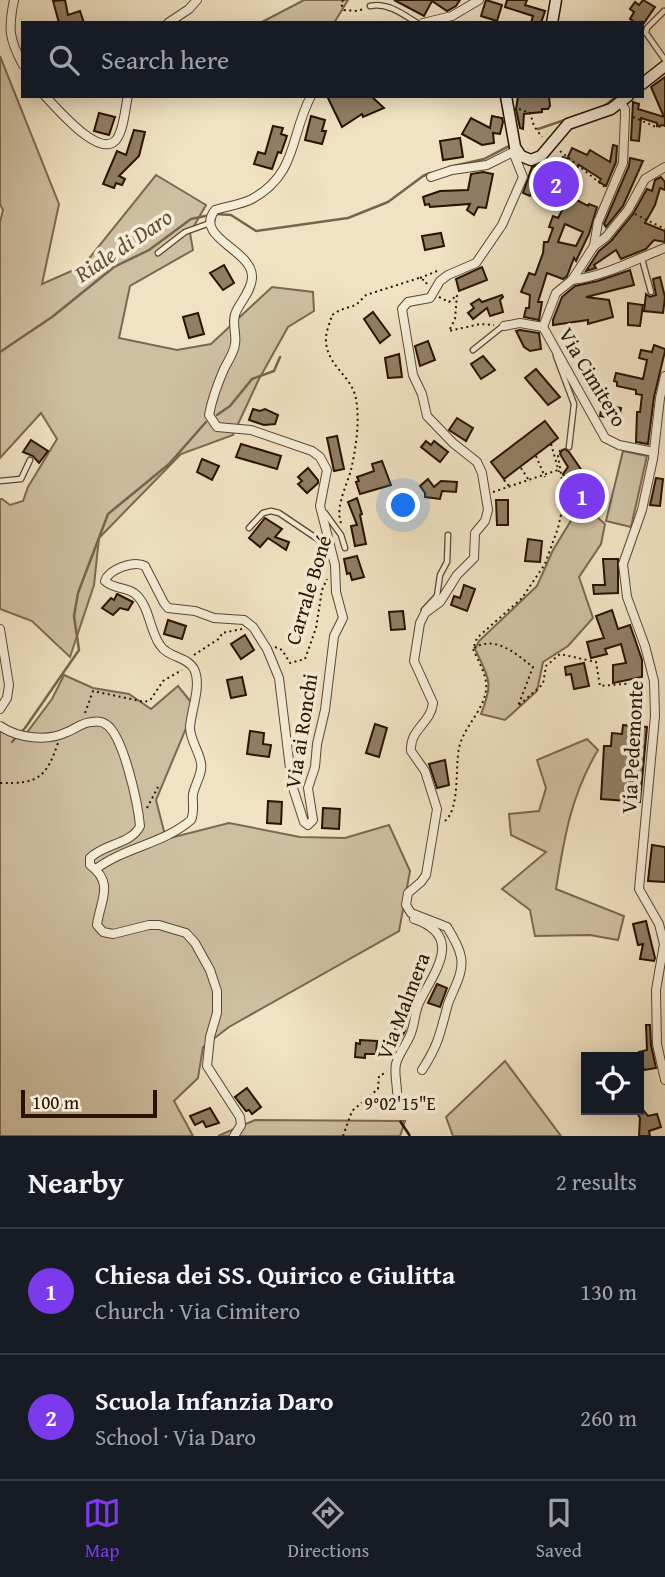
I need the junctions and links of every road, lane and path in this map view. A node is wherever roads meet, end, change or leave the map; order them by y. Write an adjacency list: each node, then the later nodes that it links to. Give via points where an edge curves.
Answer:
1 (14, 0): 13 (street, via 9,29)
2 (197, 0): 8 (street)
3 (342, 0): 6 (path, via 348,11)
4 (479, 0): 10 (street, via 452,16)
5 (556, 0): 11 (street)
6 (370, 6): 9 (lane, via 383,5)
7 (664, 11): 12 (lane, via 646,33)
8 (171, 21)
9 (412, 21)
10 (431, 21)
11 (552, 21)
12 (665, 60)
13 (21, 61)
14 (665, 66): 15 (street)
15 (644, 83)
16 (47, 98): 17 (street, via 89,138 103,145 117,137)
17 (127, 98)
18 (310, 98): 31 (street, via 282,172 254,197)
19 (506, 98): 26 (street)
20 (624, 99): 22 (street); 26 (street, via 602,113 568,124 535,159 525,159)
21 (524, 110): 24 (path)
22 (625, 115): 23 (path); 29 (street, via 623,163)
23 (665, 126)
24 (541, 135)
25 (553, 146): 29 (path)
26 (516, 147): 28 (street, via 486,165); 60 (street, via 523,177 502,225 476,263 440,281 430,298 408,302 402,309 412,375 427,416 479,465)
27 (665, 167): 30 (street, via 645,179)
28 (431, 177)
29 (610, 190): 33 (street)
30 (628, 210): 32 (path); 33 (street)
31 (211, 218): 35 (lane); 61 (street, Via ai Ronchi, via 218,237 246,260 252,278 234,316 235,344 210,417 218,427 251,430 316,453 324,461 327,476)
32 (665, 229)
33 (594, 246): 39 (street)
34 (665, 248): 36 (street)
35 (158, 253)
36 (641, 257): 39 (street, via 620,268); 41 (lane)
37 (431, 273): 38 (path)
38 (419, 278): 40 (path, via 426,281); 64 (path, Carrale Boné, via 366,295 356,305 332,315 325,340 330,360 356,397 357,431 339,513 344,530)
39 (572, 280): 44 (street, via 556,293)
40 (425, 291)
41 (651, 292)
42 (438, 296): 43 (path, via 449,302 457,295 449,331 480,324)
43 (504, 326): 44 (street); 46 (lane)
44 (543, 327): 45 (street, Via Cimitero)
45 (551, 339): 48 (lane, via 574,404); 51 (street, Via Cimitero, via 605,438)
46 (473, 350)
47 (665, 376): 51 (street, Via Pedemonte)
48 (569, 435): 50 (lane); 72 (path, via 558,452 564,508 545,564 522,598 477,638)
49 (551, 444): 55 (path, via 559,471)
50 (569, 447)
51 (654, 452): 74 (street, Via Pedemonte, via 642,510 623,564 627,597)
52 (536, 456): 55 (path)
53 (30, 460): 57 (lane, via 21,479)
54 (521, 468): 58 (path)
55 (545, 476): 58 (path)
56 (504, 480): 59 (path)
57 (0, 481)
58 (529, 481): 59 (path)
59 (509, 487): 60 (path)
60 (487, 494): 68 (street, via 487,516 475,533 473,561)
61 (320, 506): 64 (lane); 66 (street, Via ai Ronchi)
62 (249, 528): 66 (lane, via 263,513 275,512)
63 (448, 535): 68 (lane, via 446,566 437,596)
64 (341, 536): 65 (lane)
65 (345, 548)
66 (332, 549): 67 (street, Via ai Ronchi)
67 (335, 565): 69 (street, Via ai Ronchi, via 343,618 334,636 325,710 308,788 313,818 308,825 292,785 279,678); 71 (path, Carrale Boné, via 324,583 316,628 304,659 290,663)
68 (424, 615): 82 (street, via 414,661 433,707 412,736 410,747 425,771 436,806)
69 (253, 627): 73 (path, Carrale Boné, via 222,633 197,652); 73 (street, via 242,619 169,608 142,564 107,575 106,583 134,593 141,602 162,648)
70 (0, 629): 75 (street, via 9,685)
71 (274, 646)
72 (473, 649): 74 (path, via 492,642 533,667 518,706 543,684 546,666 560,654 596,662 600,686); 82 (path, via 486,690 460,745 452,814)
73 (190, 664): 76 (path, Carrale Boné, via 163,681 145,702 93,691 85,709); 83 (street, via 196,677 190,730 201,766 193,817 147,846 122,852)
74 (654, 681): 87 (street, Via Pedemonte, via 655,716 639,888 659,924 664,944 656,990 657,1044)
75 (0, 709)
76 (86, 723): 77 (street, via 45,737 30,737); 83 (street, via 101,722 115,734 140,822 135,834 92,855 89,861)
77 (0, 726)
78 (59, 740): 79 (path, via 49,768 29,782)
79 (0, 783)
80 (158, 787): 81 (path)
81 (146, 812)
82 (435, 827): 84 (street, via 426,875 408,893)
83 (96, 869): 89 (street, via 105,887 97,923 100,930 113,934 153,925 183,932 210,970 218,998 207,1066 240,1117)
84 (408, 910): 85 (street, Via Malmera, via 410,918 433,928 443,955); 86 (street, Via Malmera, via 447,926 461,957 442,1032)
85 (395, 1065): 88 (street, Via Malmera); 90 (path, via 379,1076 378,1089 352,1111)
86 (422, 1070)
87 (665, 1080)
88 (397, 1092)
89 (234, 1136)
90 (343, 1136)

